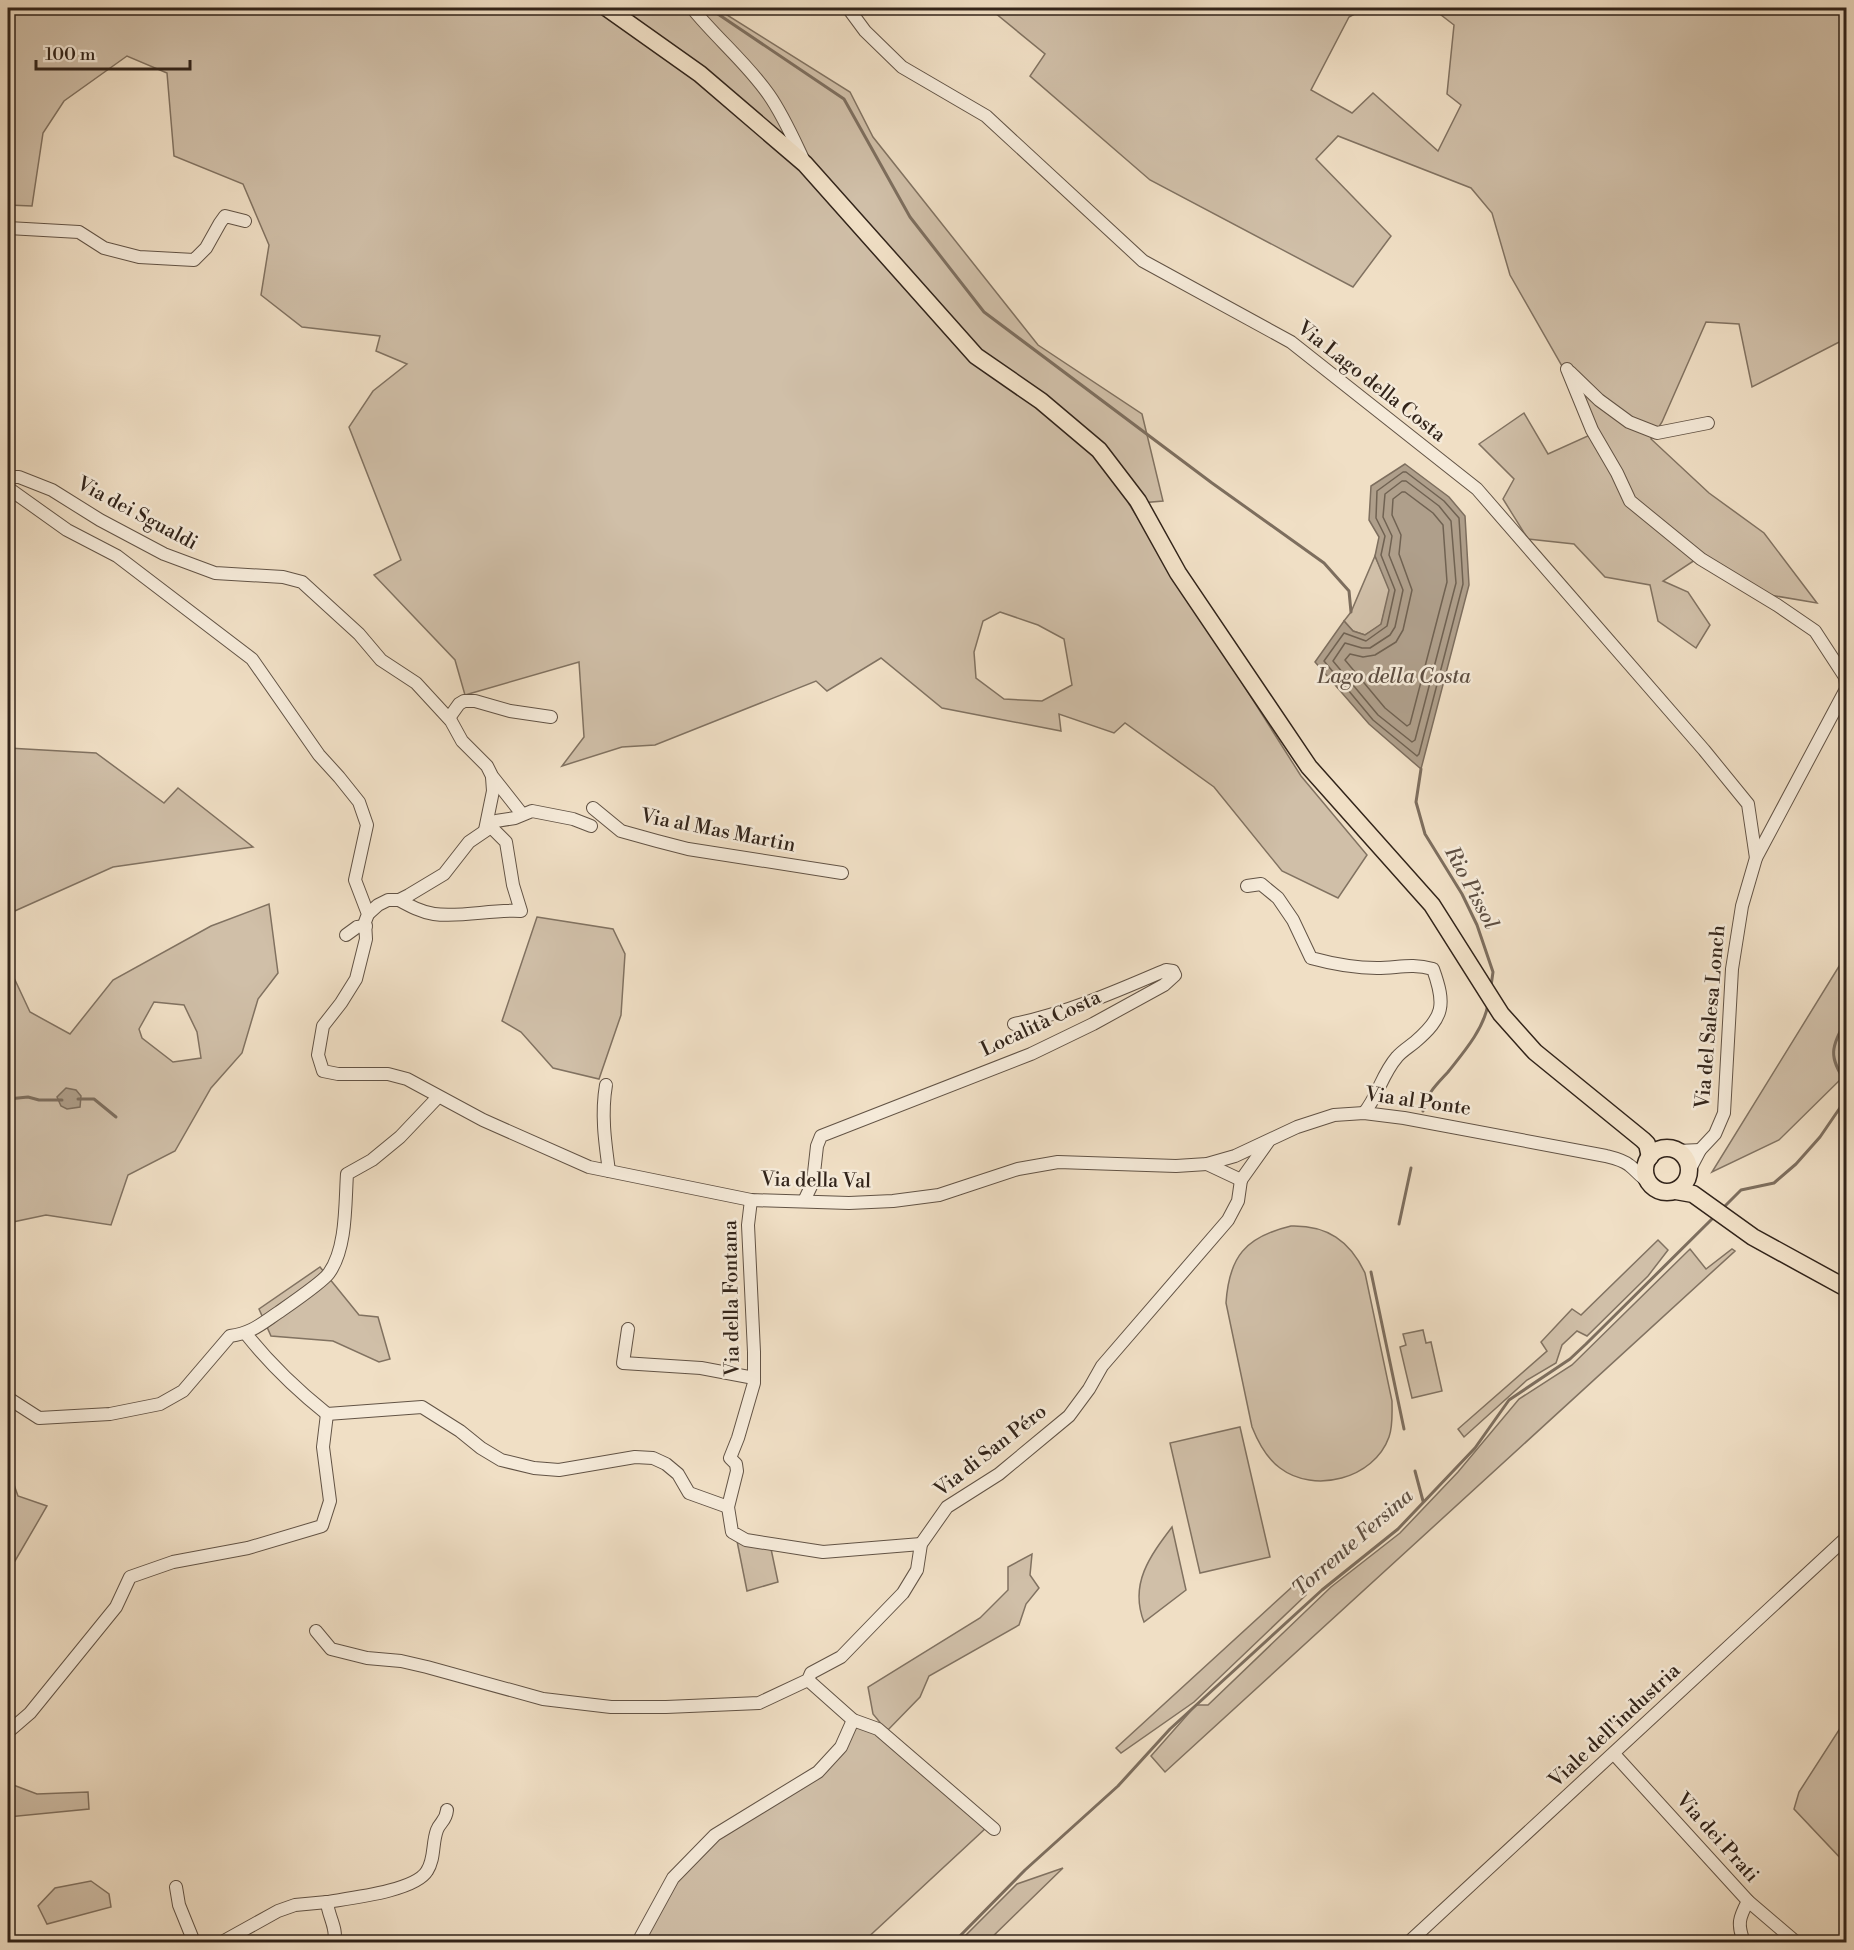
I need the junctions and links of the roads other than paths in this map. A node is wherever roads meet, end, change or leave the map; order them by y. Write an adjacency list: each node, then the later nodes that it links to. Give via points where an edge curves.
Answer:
1 (607, 8): 4 (main road, via 700,74)
2 (692, 8): 4 (street, via 768,93)
3 (848, 8): 19 (street, Via Lago della Costa, via 902,67 986,116 1143,261 1291,342 1477,489 1748,804)
4 (805, 164): 29 (main road, via 976,356 1041,400 1099,450 1138,501 1178,573 1309,767 1432,905 1501,1014 1535,1052)
5 (245, 221): 6 (street, via 225,216 194,260 139,257 104,248 79,232)
6 (8, 228)
7 (1708, 423): 10 (street, via 1657,433 1629,422 1567,369 1592,430 1630,501 1701,559 1815,631 1845,676)
8 (8, 477): 13 (street, Via dei Sgualdi, via 19,477 52,490 164,554 215,573 303,582 381,660 416,682)
9 (8, 488): 23 (street, via 67,530 117,556 252,659 319,755 359,802 367,825 355,880)
10 (1846, 684)
11 (1846, 689): 19 (street, Via del Salesa Lonch)
12 (551, 717): 13 (street, via 464,701)
13 (449, 718): 14 (street, Via dei Sgualdi, via 462,741)
14 (492, 776): 16 (street, Via dei Sgualdi); 18 (street)
15 (593, 808): 20 (street, Via al Mas Martin, via 621,831 657,841)
16 (522, 814): 17 (street, via 532,811); 18 (street, via 496,821)
17 (591, 826)
18 (488, 828): 22 (street, via 469,842 444,874); 22 (street, via 506,842 521,910 435,914)
19 (1755, 858): 32 (street, Via del Salesa Lonch, via 1732,969 1724,1113 1715,1134)
20 (842, 873)
21 (1247, 886): 28 (street, via 1261,884 1278,898 1311,958 1353,967 1418,965 1433,969 1440,1015 1398,1056)
22 (399, 900): 23 (street, via 378,905)
23 (367, 920): 24 (street); 27 (street, Via della Val, via 356,979 323,1026 318,1055 323,1071 388,1074 407,1079)
24 (346, 935)
25 (1014, 1024): 44 (street, Località Costa, via 1072,1008 1166,970 1175,975 1093,1024 1031,1054 821,1136 813,1182)
26 (606, 1085): 37 (street, via 603,1126)
27 (438, 1097): 37 (street, Via della Val, via 589,1167); 47 (street, via 400,1137 347,1174 339,1250 329,1274)
28 (1364, 1113): 30 (street, Via al Ponte, via 1334,1115 1297,1126); 36 (street, Via al Ponte, via 1532,1141)
29 (1628, 1127): 31 (main road); 34 (main road, via 1647,1144)
30 (1269, 1141): 33 (street, Via al Ponte); 39 (street)
31 (1673, 1150): 32 (street); 34 (main road, via 1661,1149); 38 (main road, via 1686,1160)
32 (1700, 1150): 38 (street, Via del Salesa Lonch)
33 (1235, 1156): 35 (street, Via al Ponte); 39 (street)
34 (1649, 1159): 36 (street, Via al Ponte, via 1638,1165); 40 (main road)
35 (1207, 1164): 39 (street); 44 (street, Via della Val, via 1058,1162 1018,1169 939,1195 849,1203)
36 (1629, 1164): 40 (street, Via al Ponte)
37 (609, 1171): 43 (street, Via della Val)
38 (1688, 1174): 41 (main road); 42 (main road)
39 (1244, 1176): 53 (street, Via di San Péro, via 1228,1220 1102,1366 1069,1416 999,1474 947,1507)
40 (1648, 1181): 41 (main road, via 1663,1192)
41 (1676, 1191): 42 (main road)
42 (1693, 1194): 45 (main road, via 1753,1237)
43 (751, 1200): 44 (street, Via della Val); 48 (street, Via della Fontana, via 748,1225)
44 (804, 1201)
45 (1846, 1288)
46 (628, 1329): 48 (street, via 623,1363 701,1368)
47 (246, 1334): 49 (street, via 230,1336 183,1391 160,1404 110,1414 39,1418); 50 (street, via 271,1363)
48 (754, 1378): 51 (street, Via della Fontana, via 730,1458 737,1471)
49 (8, 1398)
50 (327, 1414): 51 (street, via 422,1407 501,1460 534,1468 559,1470 635,1457 653,1458 678,1474 689,1493); 57 (street, via 323,1448 330,1501 322,1526 248,1548 174,1562 130,1577 116,1607 30,1713)
51 (728, 1507): 53 (street, Via della Fontana, via 732,1532 746,1539 823,1552)
52 (1846, 1538): 58 (street, Viale dell'industria)
53 (921, 1544): 55 (street, via 917,1570 903,1593 841,1657 811,1673)
54 (316, 1631): 55 (street, via 332,1649 427,1666 543,1699 611,1707 759,1703)
55 (808, 1680): 56 (street)
56 (853, 1719): 60 (street, via 878,1729); 68 (street, via 841,1747 818,1772 716,1836 673,1878)
57 (8, 1732)
58 (1614, 1754): 62 (street, Via dei Prati); 64 (street, Viale dell'industria)
59 (447, 1810): 63 (street, via 446,1819 437,1828 428,1871 416,1882)
60 (994, 1829)
61 (176, 1887): 65 (street)
62 (1748, 1900): 69 (street, via 1739,1928); 70 (street, Via dei Prati)
63 (327, 1902): 66 (street, via 278,1911); 67 (street, via 335,1929)
64 (1415, 1940)
65 (194, 1942)
66 (222, 1942)
67 (334, 1942)
68 (639, 1942)
69 (1744, 1942)
70 (1796, 1942)

